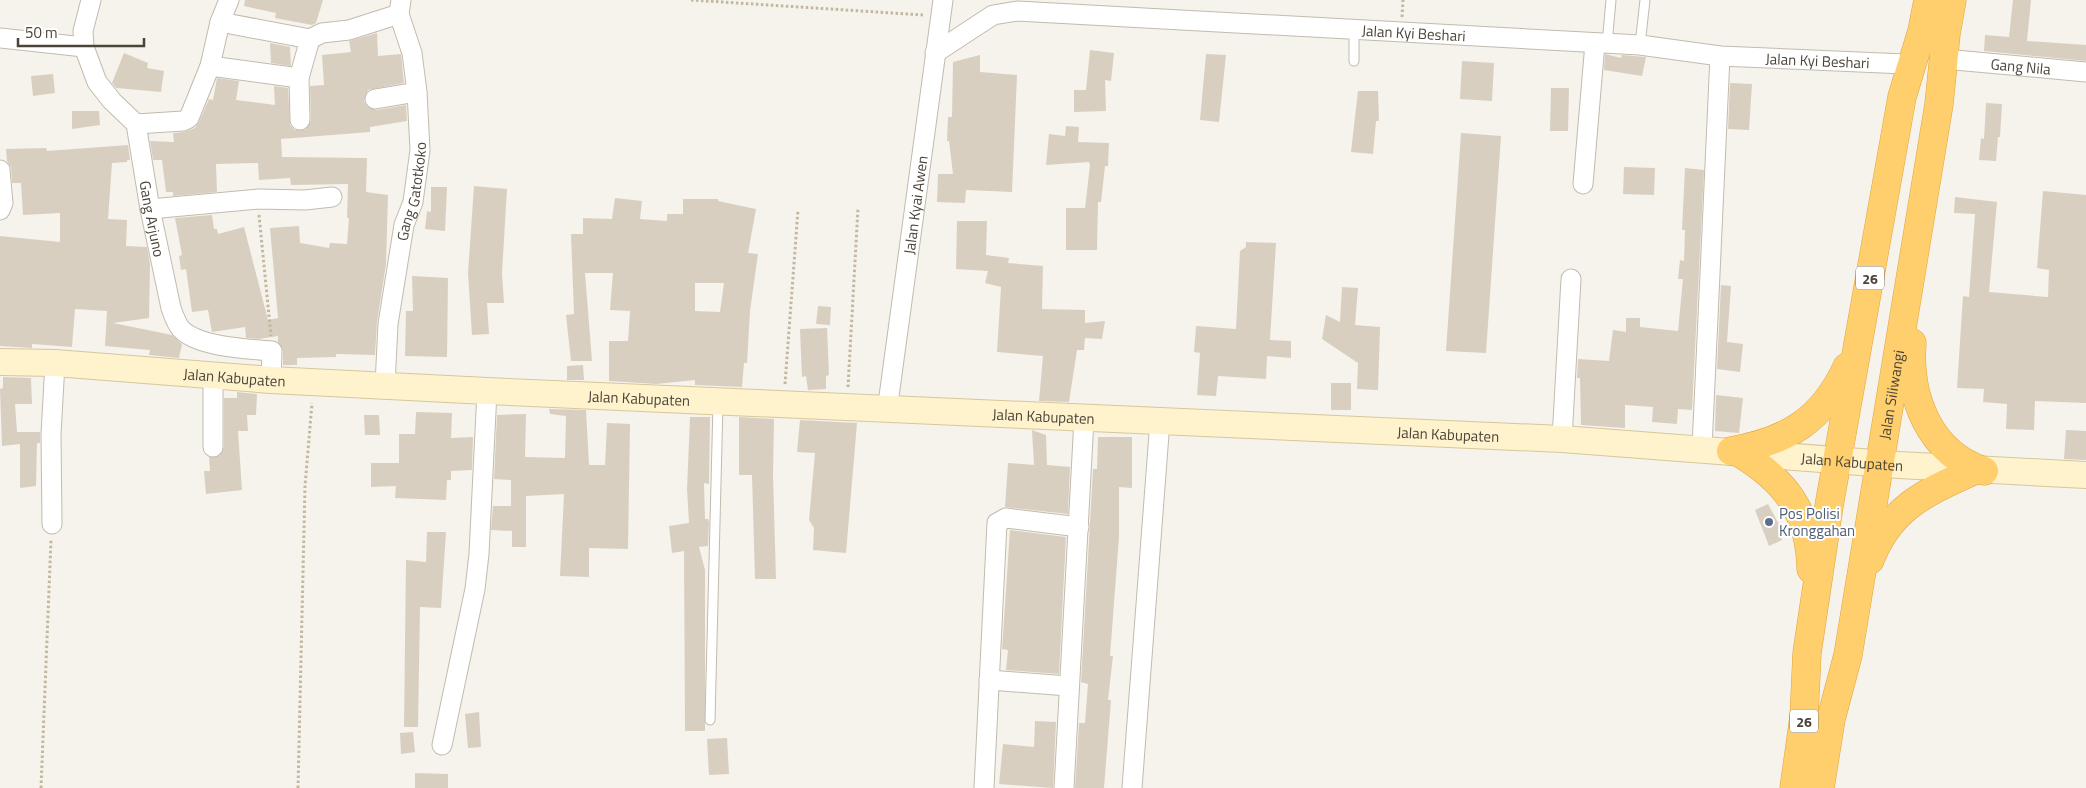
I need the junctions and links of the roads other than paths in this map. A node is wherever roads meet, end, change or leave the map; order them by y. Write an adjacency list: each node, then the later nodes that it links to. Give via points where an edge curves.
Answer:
1 (90, 0): 17 (street, via 83,30)
2 (229, 0): 11 (street)
3 (1611, 0): 15 (lane)
4 (1645, 0): 16 (lane)
5 (1915, 0): 22 (main road)
6 (1928, 0): 27 (highway, 26)
7 (1952, 0): 29 (highway, Jalan Siliwangi / 26)
8 (1967, 0): 19 (highway)
9 (400, 7): 14 (street, via 349,30 322,33); 26 (street, Gang Gatotkoko, via 412,53)
10 (942, 8): 18 (street, Jalan Kyai Awen)
11 (220, 22): 14 (street); 23 (street)
12 (1354, 30): 15 (street, Jalan Kyi Beshari); 18 (street, Jalan Kyi Beshari, via 1017,11 993,15); 20 (lane)
13 (0, 38): 17 (street)
14 (310, 39): 25 (street)
15 (1601, 44): 16 (street, Jalan Kyi Beshari); 33 (street)
16 (1640, 45): 21 (street, Jalan Kyi Beshari)
17 (84, 47): 31 (street, via 97,82)
18 (935, 54): 47 (street, Jalan Kyai Awen)
19 (1955, 60): 24 (street, Gang Nila); 29 (highway)
20 (1354, 61)
21 (1720, 62): 22 (street, Jalan Kyi Beshari); 52 (street)
22 (1905, 64): 27 (main road)
23 (210, 66): 25 (street); 31 (street, via 189,118)
24 (2086, 72)
25 (299, 78): 30 (street)
26 (417, 92): 28 (street); 44 (street, Gang Gatotkoko, via 420,150 413,202 404,225 388,324)
27 (1902, 97): 39 (highway, 26)
28 (375, 99)
29 (1940, 104): 37 (highway, Jalan Siliwangi / 26)
30 (300, 120)
31 (136, 124): 36 (street, Gang Arjuno)
32 (0, 170): 35 (street)
33 (1583, 184)
34 (332, 197): 36 (street, via 258,199)
35 (0, 210)
36 (150, 210): 43 (street, Gang Arjuno, via 171,308 181,329 190,336 222,345 272,351)
37 (1920, 226): 55 (highway, Jalan Siliwangi / 26); 56 (highway, via 1911,351 1913,388 1932,430 1954,456)
38 (1571, 279): 50 (street)
39 (1860, 331): 53 (highway, via 1836,390 1807,422 1768,443); 54 (highway, 26)
40 (0, 362): 41 (main road, Jalan Kabupaten)
41 (55, 363): 42 (main road, Jalan Kabupaten); 58 (street, via 51,434)
42 (212, 374): 43 (main road, Jalan Kabupaten); 51 (street)
43 (271, 380): 44 (main road, Jalan Kabupaten)
44 (385, 385): 45 (main road, Jalan Kabupaten)
45 (487, 391): 46 (main road, Jalan Kabupaten); 66 (street, via 480,554)
46 (718, 401): 47 (main road, Jalan Kabupaten); 65 (lane)
47 (887, 411): 48 (main road, Jalan Kabupaten)
48 (1084, 419): 49 (main road, Jalan Kabupaten); 59 (street)
49 (1160, 421): 50 (main road, Jalan Kabupaten); 69 (street)
50 (1562, 439): 52 (main road, Jalan Kabupaten)
51 (213, 447)
52 (1702, 448): 53 (main road, Jalan Kabupaten)
53 (1734, 451): 54 (main road, Jalan Kabupaten); 61 (highway, via 1774,476 1800,514 1811,562)
54 (1838, 460): 55 (main road, Jalan Kabupaten); 61 (highway, 26)
55 (1878, 464): 56 (main road, Jalan Kabupaten); 60 (highway, Jalan Siliwangi / 26)
56 (1980, 471): 57 (main road, Jalan Kabupaten); 60 (highway, via 1919,497 1890,523 1873,553)
57 (2086, 474)
58 (52, 524)
59 (1079, 527): 63 (street, via 1009,518 997,523); 64 (street)
60 (1854, 610): 62 (highway, Jalan Siliwangi / 26)
61 (1808, 648): 70 (highway, via 1792,715); 71 (highway, 26, via 1804,718)
62 (1848, 655): 72 (highway, Jalan Siliwangi / 26, via 1831,718); 73 (highway, via 1844,720)
63 (989, 680): 64 (street); 67 (street)
64 (1068, 686): 68 (street)
65 (710, 720)
66 (442, 745)
67 (984, 788)
68 (1064, 788)
69 (1132, 788)
70 (1781, 788)
71 (1794, 788)
72 (1820, 788)
73 (1833, 788)

